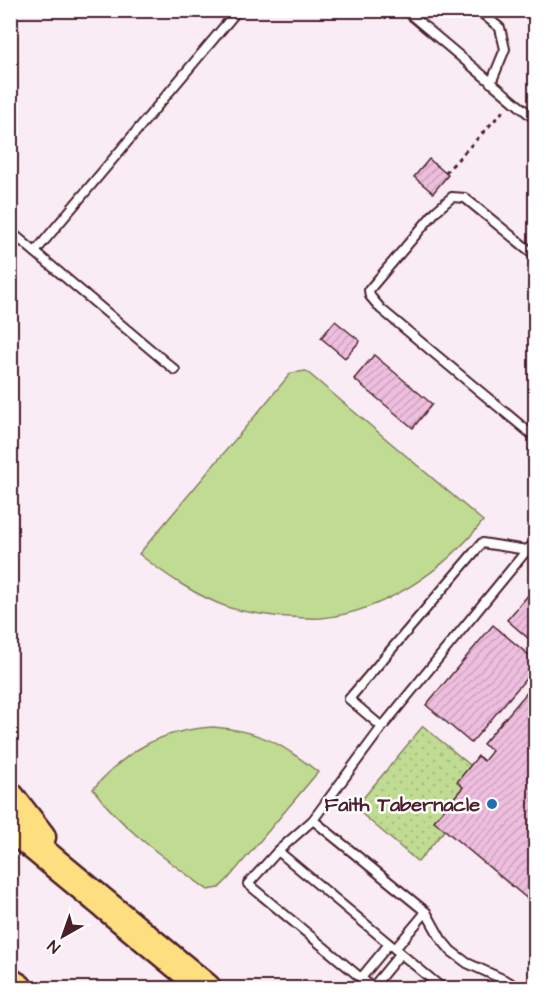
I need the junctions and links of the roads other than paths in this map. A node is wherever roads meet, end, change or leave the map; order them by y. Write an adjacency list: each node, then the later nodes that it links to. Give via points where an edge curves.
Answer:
1 (238, 10): 9 (lane)
2 (405, 10): 6 (lane)
3 (478, 10): 5 (lane)
4 (496, 10): 5 (lane)
5 (489, 19): 6 (lane, via 500,28 505,49)
6 (491, 83): 7 (lane)
7 (536, 120)
8 (10, 231): 9 (lane)
9 (35, 252): 11 (lane)
10 (536, 256): 12 (lane, via 465,198 452,197 369,290 381,309)
11 (175, 370)
12 (536, 438)
13 (536, 542): 14 (lane)
14 (527, 550): 15 (lane); 15 (lane, via 482,543 349,699)
15 (382, 727): 17 (lane)
16 (10, 797): 20 (highway)
17 (313, 820): 19 (lane); 21 (lane)
18 (10, 826): 20 (highway)
19 (278, 851): 22 (lane); 23 (lane, via 248,884)
20 (67, 873): 26 (highway)
21 (426, 912): 22 (lane); 29 (lane, via 451,951 466,963)
22 (395, 949): 23 (lane); 27 (lane); 28 (lane)
23 (361, 978): 27 (lane)
24 (10, 983): 25 (highway)
25 (18, 988)
26 (206, 988)
27 (373, 988)
28 (442, 988)
29 (517, 988)

